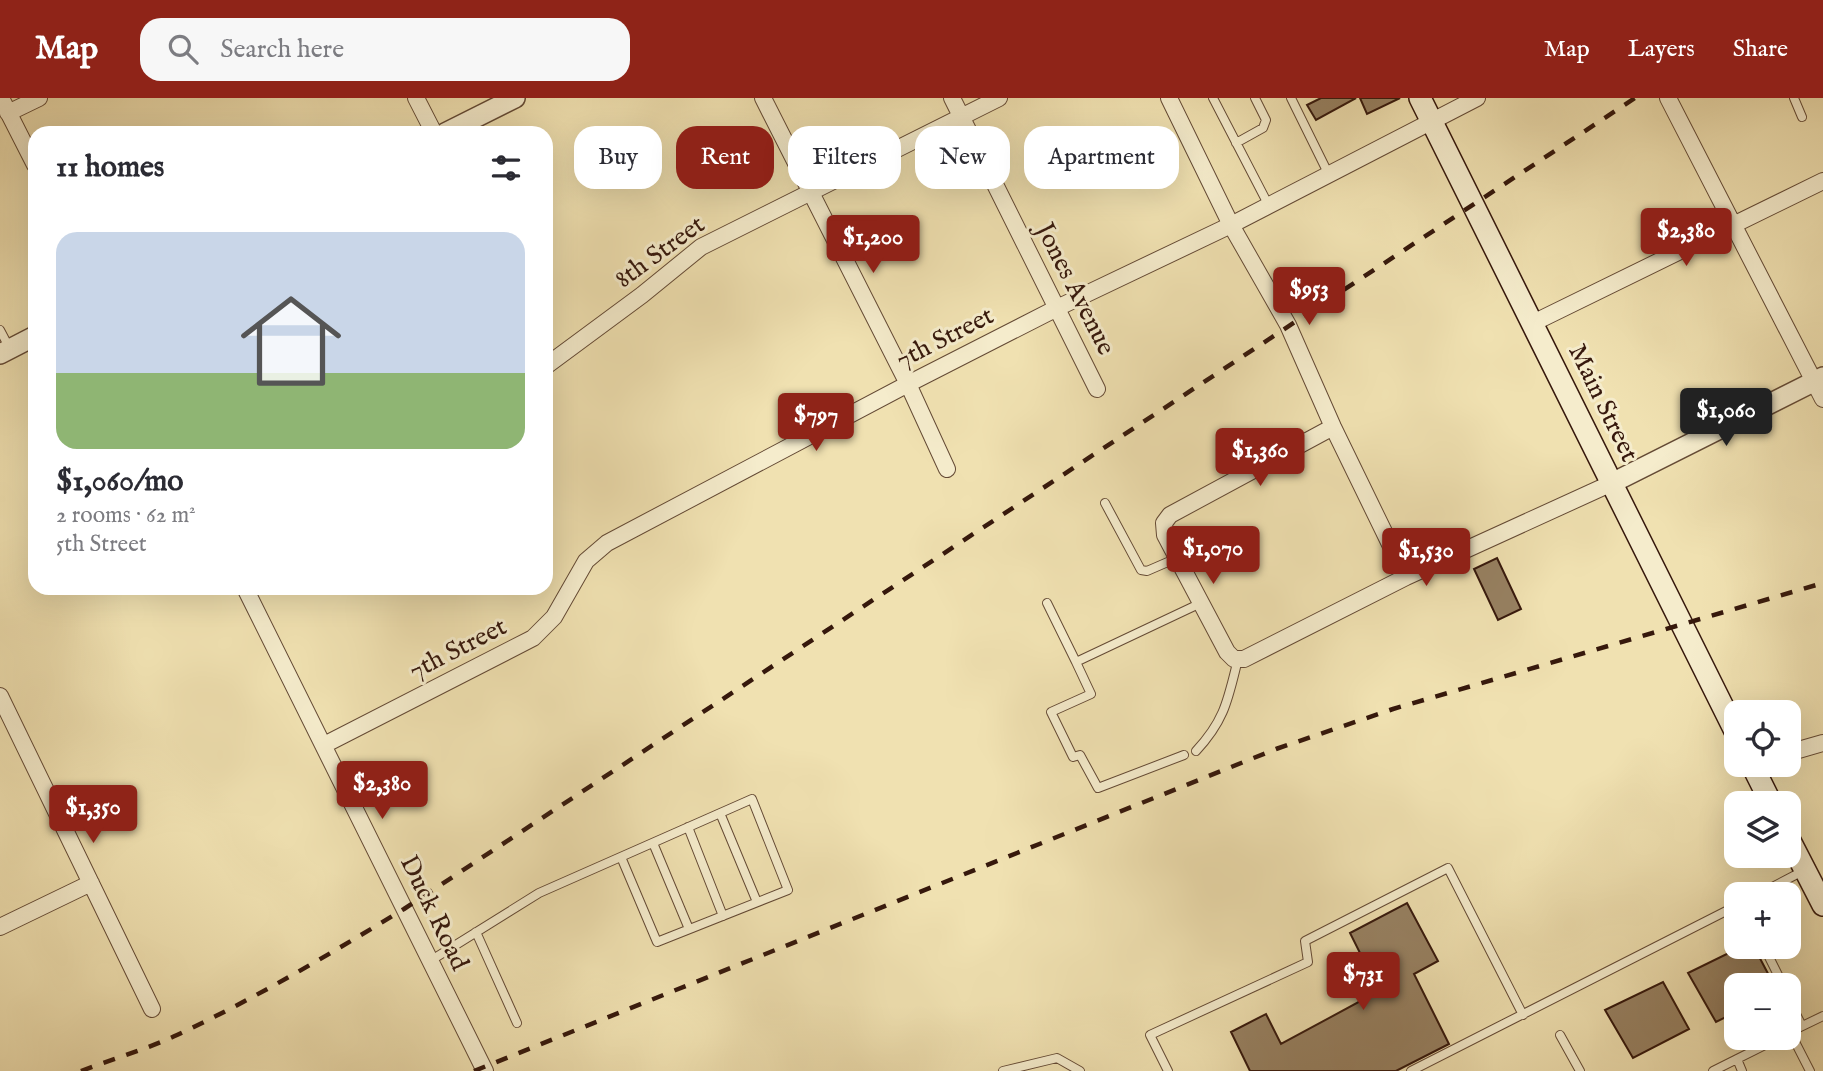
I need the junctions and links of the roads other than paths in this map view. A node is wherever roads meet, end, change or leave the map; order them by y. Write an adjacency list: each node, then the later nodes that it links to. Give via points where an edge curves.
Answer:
1 (1, 98): 16 (street)
2 (39, 98): 16 (street)
3 (416, 98): 20 (street)
4 (515, 98): 21 (street)
5 (763, 98): 26 (street)
6 (951, 98): 17 (street, Jones Avenue)
7 (999, 98): 17 (street, 8th Street)
8 (1169, 98): 29 (street)
9 (1213, 98): 22 (lane)
10 (1255, 98): 22 (lane, via 1266,120 1263,128)
11 (1291, 98): 24 (lane)
12 (1420, 98): 19 (main road, Main Street)
13 (1477, 98): 19 (street, 7th Street)
14 (1668, 98): 28 (street)
15 (1794, 98): 18 (lane)
16 (8, 113): 23 (street)
17 (961, 117): 26 (street, 8th Street); 30 (street, Jones Avenue)
18 (1802, 117)
19 (1432, 122): 24 (street, 7th Street); 31 (main road, Main Street)
20 (430, 126)
21 (459, 126)
22 (1237, 144): 27 (lane)
23 (28, 152)
24 (1329, 175): 27 (street, 7th Street)
25 (1823, 181): 28 (street)
26 (811, 192): 35 (street, 8th Street, via 701,247); 36 (street)
27 (1269, 206): 29 (street, 7th Street)
28 (1734, 224): 31 (street); 37 (street)
29 (1231, 225): 30 (street, 7th Street); 39 (street, via 1288,325)
30 (1057, 308): 36 (street, 7th Street); 38 (street, Jones Avenue)
31 (1533, 323): 41 (main road, Main Street)
32 (0, 330): 34 (lane)
33 (28, 340): 34 (street)
34 (5, 352)
35 (553, 361)
36 (908, 384): 40 (street); 53 (street, 7th Street, via 607,543 586,561 554,617 533,638)
37 (1820, 386): 41 (street)
38 (1097, 389)
39 (1333, 427): 43 (street, via 1170,515 1164,523 1165,535); 44 (street)
40 (947, 469)
41 (1612, 483): 44 (street); 51 (main road, Main Street)
42 (1105, 503): 43 (lane, via 1141,570)
43 (1177, 558): 47 (street)
44 (1406, 576): 48 (street, via 1244,659)
45 (249, 595): 53 (street, Duck Road)
46 (1047, 603): 49 (lane)
47 (1201, 603): 48 (street, via 1227,652); 49 (lane)
48 (1236, 659): 55 (lane, via 1227,703 1214,732)
49 (1076, 662): 56 (lane, via 1091,694 1051,712 1073,757 1080,755 1098,788)
50 (0, 696): 64 (street)
51 (1724, 709)
52 (1823, 743): 54 (street)
53 (324, 745): 72 (street, Duck Road)
54 (1801, 749)
55 (1196, 751)
56 (1184, 755)
57 (720, 813): 58 (lane); 65 (lane); 65 (lane, via 752,799 788,890)
58 (688, 827): 59 (lane); 68 (lane)
59 (653, 843): 60 (lane); 70 (lane)
60 (621, 857): 70 (lane, via 657,942); 71 (lane, via 539,893)
61 (1801, 862): 62 (main road)
62 (1805, 870): 63 (lane); 66 (main road)
63 (1782, 882)
64 (91, 883): 69 (street); 73 (street)
65 (757, 902): 68 (lane)
66 (1823, 905)
67 (1724, 912): 74 (lane)
68 (723, 916): 70 (lane)
69 (0, 927)
70 (689, 929)
71 (476, 932): 72 (lane); 76 (lane)
72 (430, 961): 82 (street, Duck Road)
73 (152, 1009)
74 (1524, 1015): 85 (lane, via 1448,868 1305,941 1308,962 1150,1035); 86 (lane)
75 (1823, 1016): 77 (lane)
76 (517, 1023)
77 (1802, 1026)
78 (1560, 1035): 87 (lane)
79 (1755, 1050): 81 (lane)
80 (1798, 1050): 90 (lane)
81 (1737, 1059): 88 (lane); 89 (lane)
82 (485, 1071)
83 (1003, 1071): 84 (lane, via 1057,1058)
84 (1080, 1071)
85 (1168, 1071)
86 (1411, 1071)
87 (1580, 1071)
88 (1713, 1071)
89 (1742, 1071)
90 (1810, 1071)

